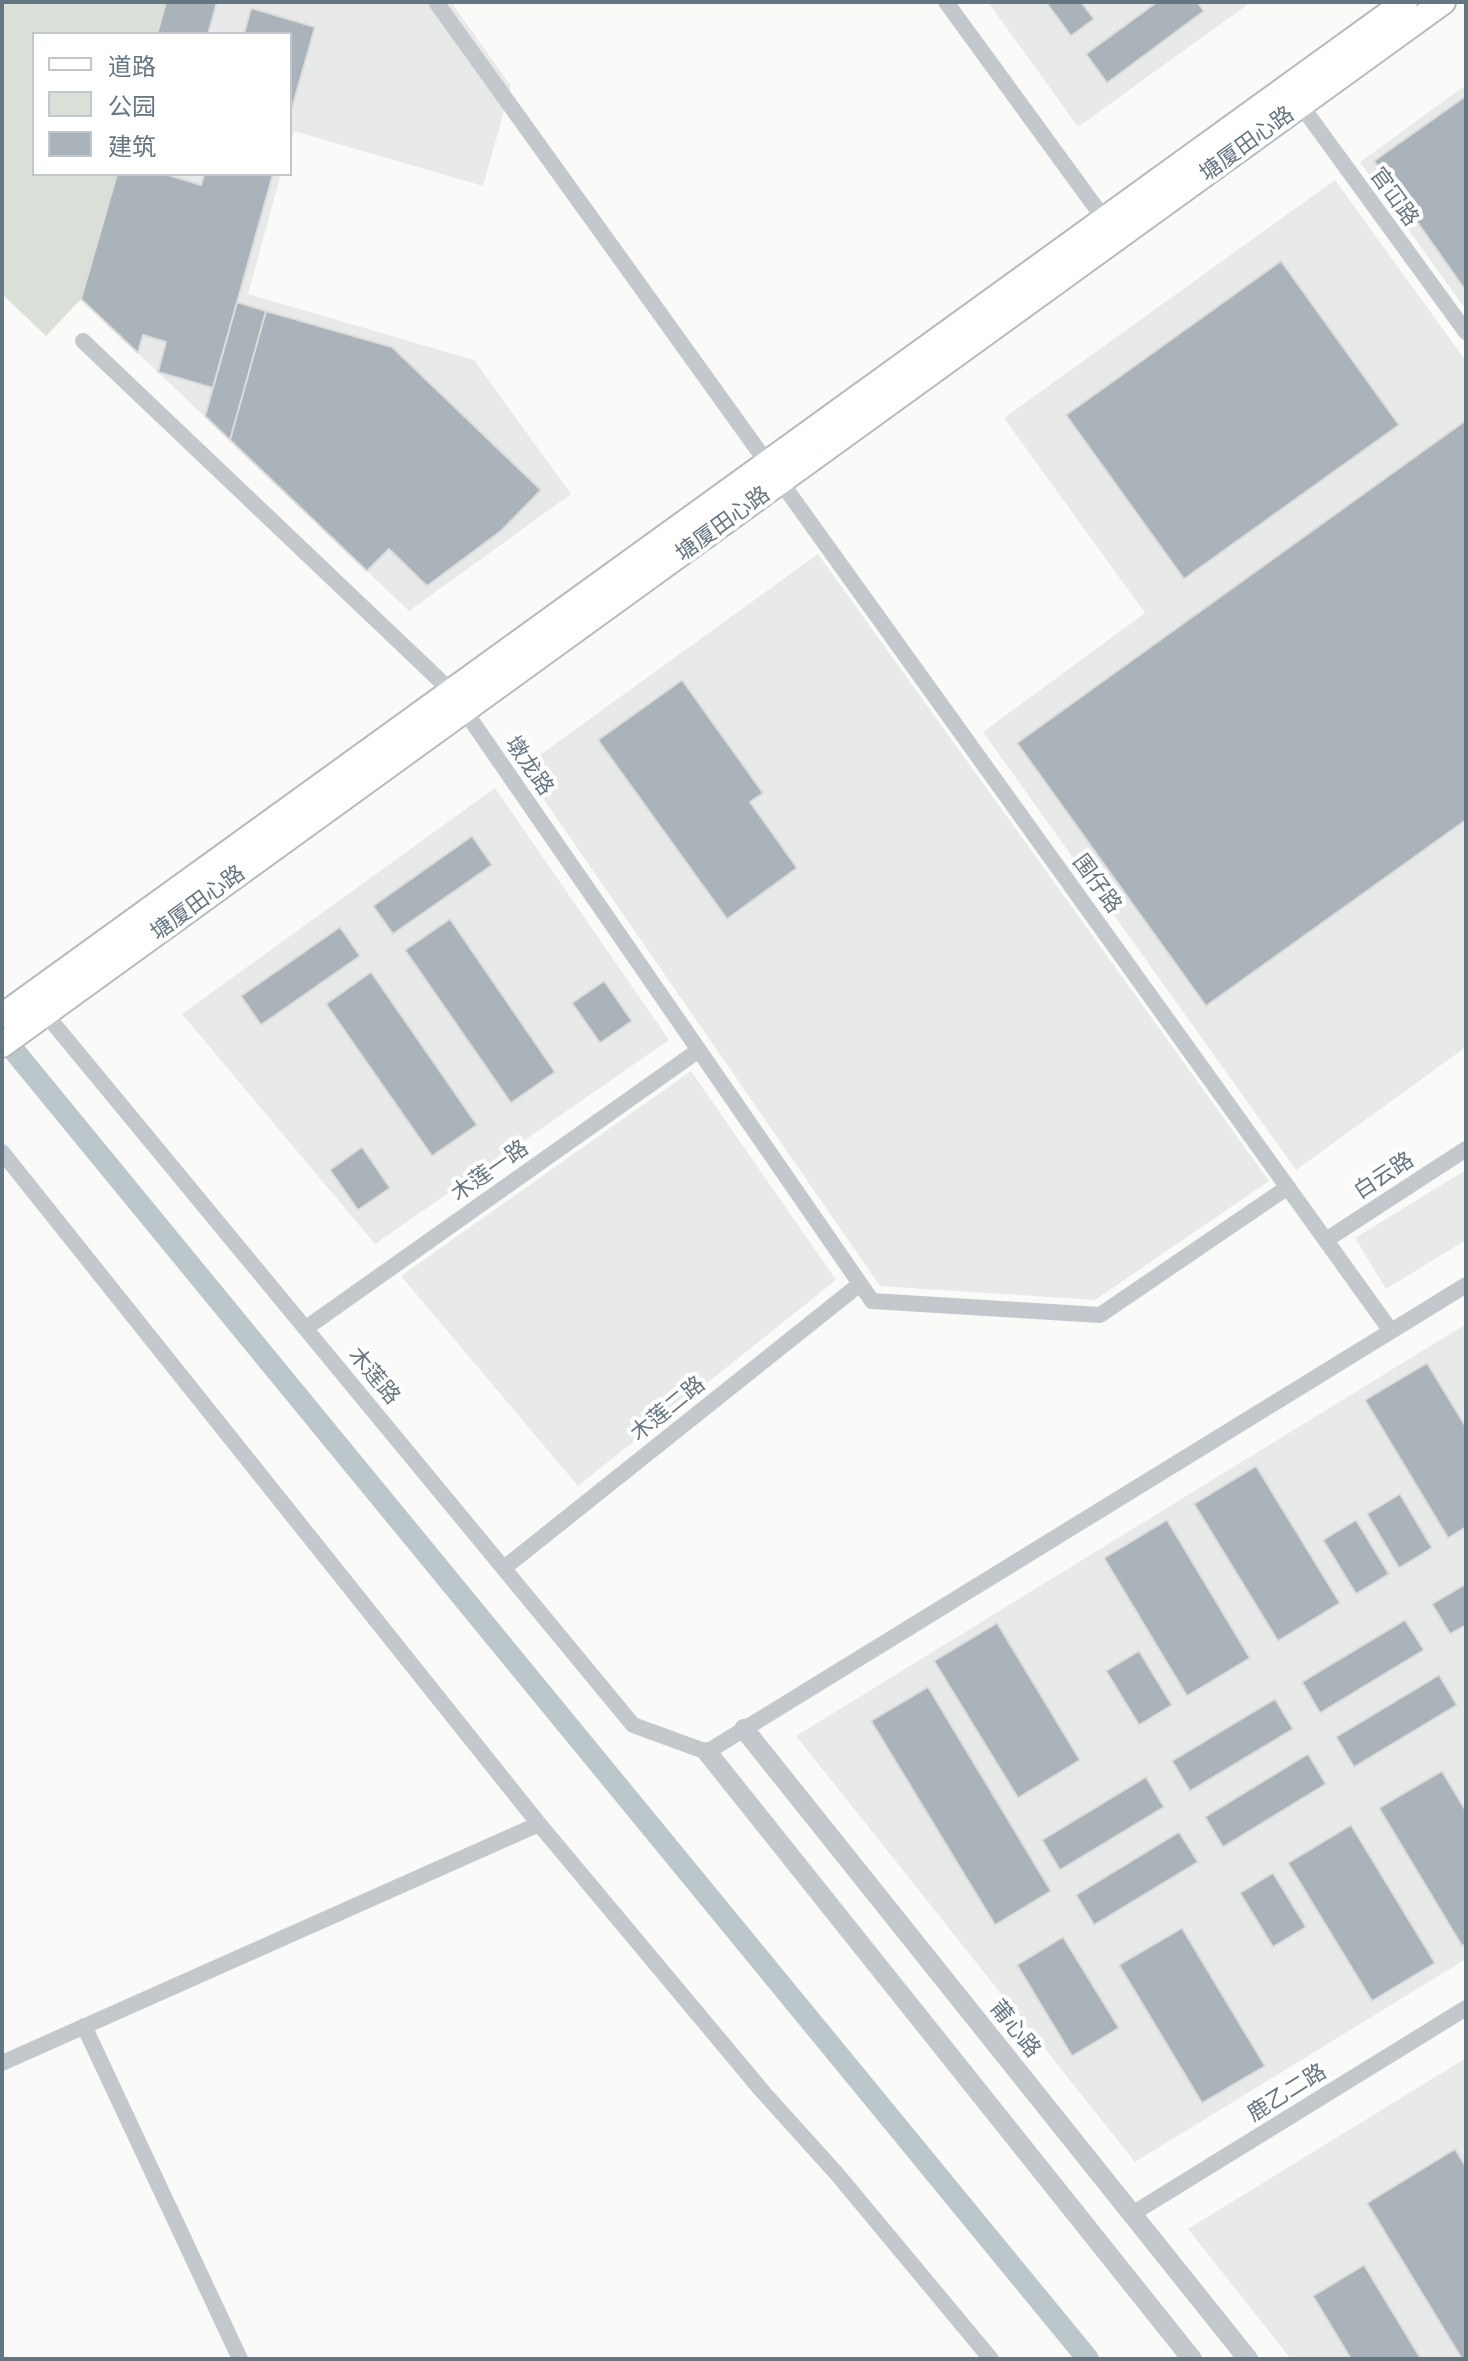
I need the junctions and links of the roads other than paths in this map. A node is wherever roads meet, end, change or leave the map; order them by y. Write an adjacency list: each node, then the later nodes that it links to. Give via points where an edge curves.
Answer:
1 (436, 2): 9 (street, 围仔路)
2 (946, 2): 6 (street)
3 (1405, 2): 5 (main road, 塘厦田心路)
4 (1443, 2): 5 (main road, 塘厦田心路)
5 (1294, 96): 6 (main road, 塘厦田心路); 7 (street, 官冚路)
6 (1111, 228): 9 (main road, 塘厦田心路)
7 (1466, 332)
8 (83, 341): 10 (street, 墩龙路)
9 (774, 472): 10 (main road, 塘厦田心路); 16 (street, 围仔路)
10 (458, 701): 11 (main road, 塘厦田心路); 13 (street, 墩龙路)
11 (38, 1005): 12 (main road, 塘厦田心路); 20 (street, 木莲路)
12 (5, 1033)
13 (699, 1050): 18 (street, 墩龙路); 20 (street, 木莲一路)
14 (1466, 1149): 17 (street, 白云路)
15 (2, 1152): 25 (street)
16 (1288, 1187): 17 (street, 围仔路); 18 (street, via 1100,1315 872,1301)
17 (1326, 1240): 21 (street, 围仔路)
18 (860, 1284): 22 (street, 木莲二路)
19 (1466, 1285): 21 (street)
20 (306, 1328): 22 (street, 木莲路)
21 (1391, 1331): 23 (street)
22 (504, 1568): 24 (street, 木莲路, via 633,1725)
23 (744, 1729): 24 (street); 29 (street, 莆心路)
24 (707, 1752): 32 (street)
25 (539, 1824): 27 (street); 31 (street)
26 (1466, 2008): 29 (street, 鹿乙二路)
27 (84, 2026): 28 (street); 30 (street)
28 (2, 2063)
29 (1132, 2214): 33 (street, 莆心路)
30 (240, 2359)
31 (991, 2359)
32 (1192, 2359)
33 (1248, 2359)

